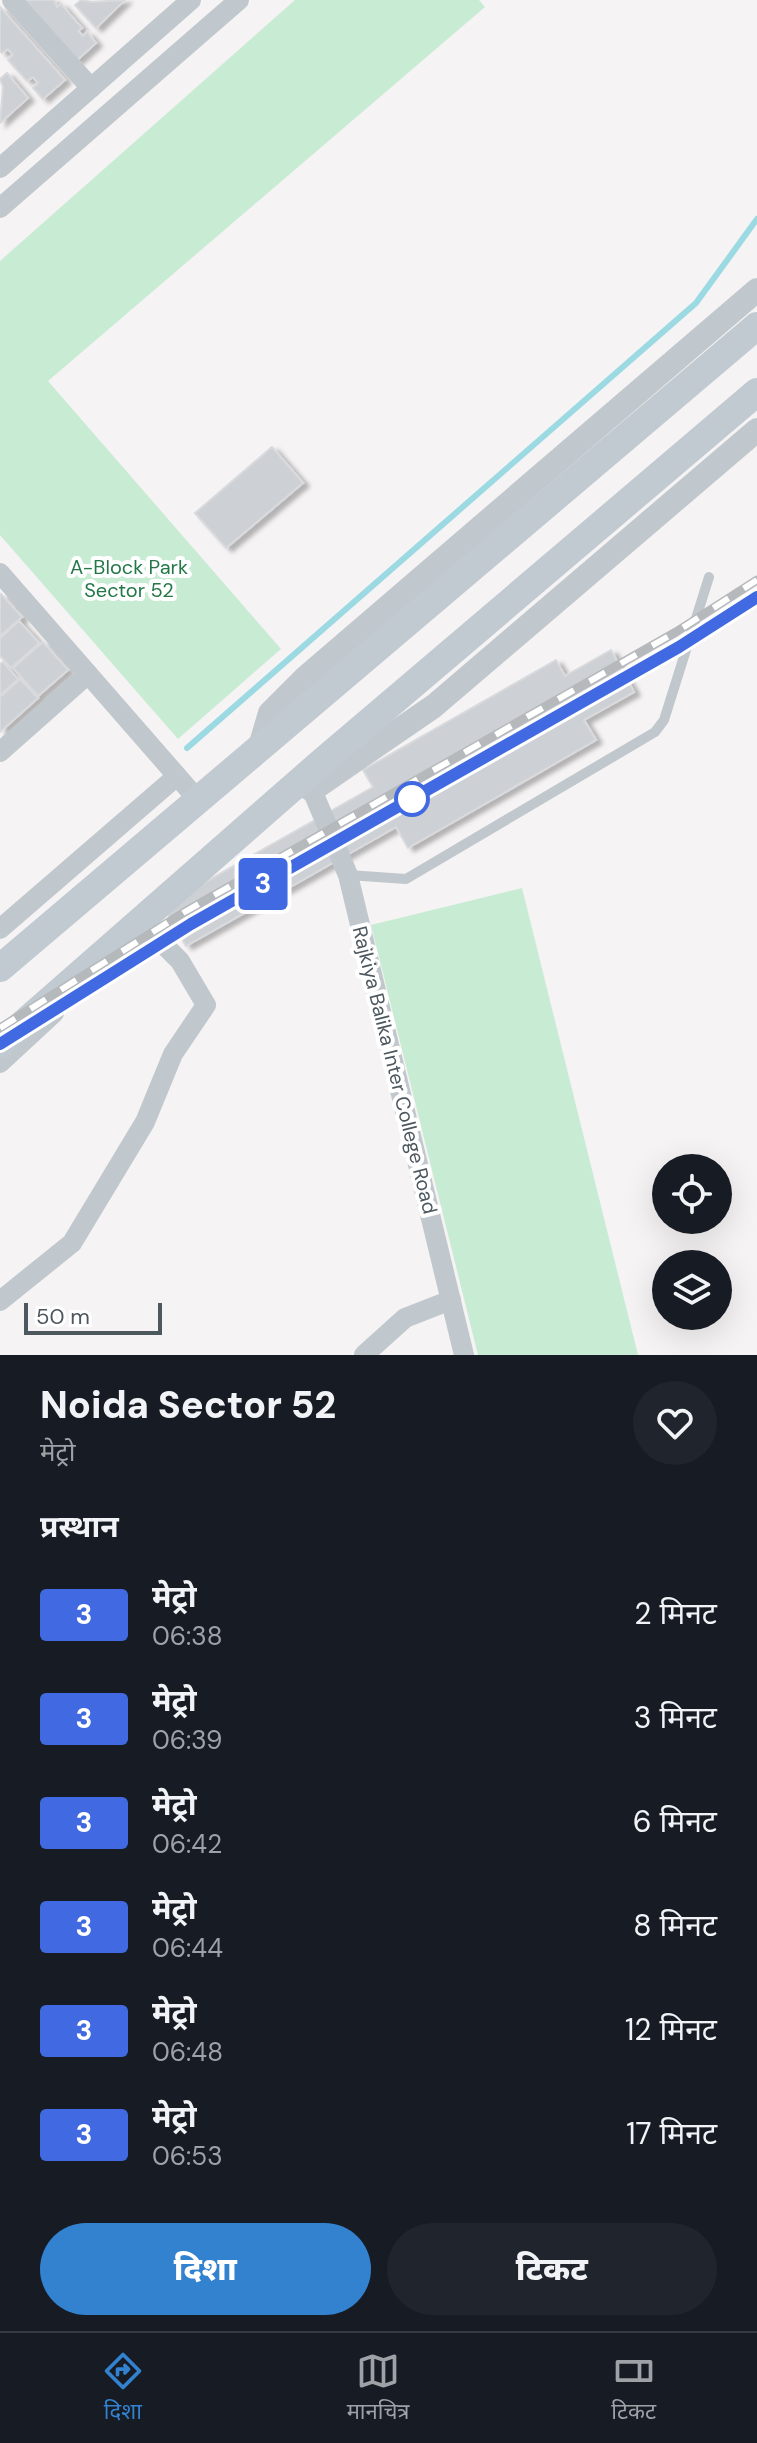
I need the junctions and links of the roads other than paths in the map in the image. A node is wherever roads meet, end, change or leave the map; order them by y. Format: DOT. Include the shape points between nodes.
graph roads {
  1 [pos="12,0"];
  2 [pos="191,0"];
  3 [pos="239,0"];
  4 [pos="91,88"];
  5 [pos="0,168"];
  6 [pos="0,208"];
  7 [pos="757,290"];
  8 [pos="757,326"];
  9 [pos="757,392"];
  10 [pos="757,430"];
  11 [pos="0,573"];
  12 [pos="709,577"];
  13 [pos="88,674"];
  14 [pos="260,747"];
  15 [pos="0,752"];
  16 [pos="177,776"];
  17 [pos="305,786"];
  18 [pos="198,800"];
  19 [pos="348,875"];
  20 [pos="142,928"];
  21 [pos="0,929"];
  22 [pos="0,968"];
  23 [pos="0,1044"];
  24 [pos="0,1063"];
  25 [pos="3,1292"];
  26 [pos="451,1300"];
  27 [pos="364,1355"];
  28 [pos="464,1355"];
  1 -- 4 [label="street"];
  2 -- 4 [label="street"];
  3 -- 6 [label="street"];
  4 -- 5 [label="street"];
  7 -- 14 [label="street" via="306,677 270,713"];
  8 -- 14 [label="main road"];
  9 -- 17 [label="main road"];
  10 -- 17 [label="street" via="434,706"];
  11 -- 13 [label="street"];
  12 -- 19 [label="lane" via="664,720 655,732 406,879"];
  13 -- 15 [label="street"];
  13 -- 16 [label="street"];
  14 -- 18 [label="main road"];
  16 -- 18 [label="street"];
  16 -- 21 [label="street"];
  17 -- 19 [label="street, Rajkiya Balika Inter College Road"];
  17 -- 20 [label="main road"];
  18 -- 22 [label="main road"];
  19 -- 26 [label="street, Rajkiya Balika Inter College Road"];
  20 -- 23 [label="main road"];
  20 -- 24 [label="street"];
  20 -- 25 [label="street" via="180,961 206,1005 173,1054 145,1122 72,1243"];
  26 -- 27 [label="street" via="405,1318"];
  26 -- 28 [label="street, Rajkiya Balika Inter College Road"];
}
